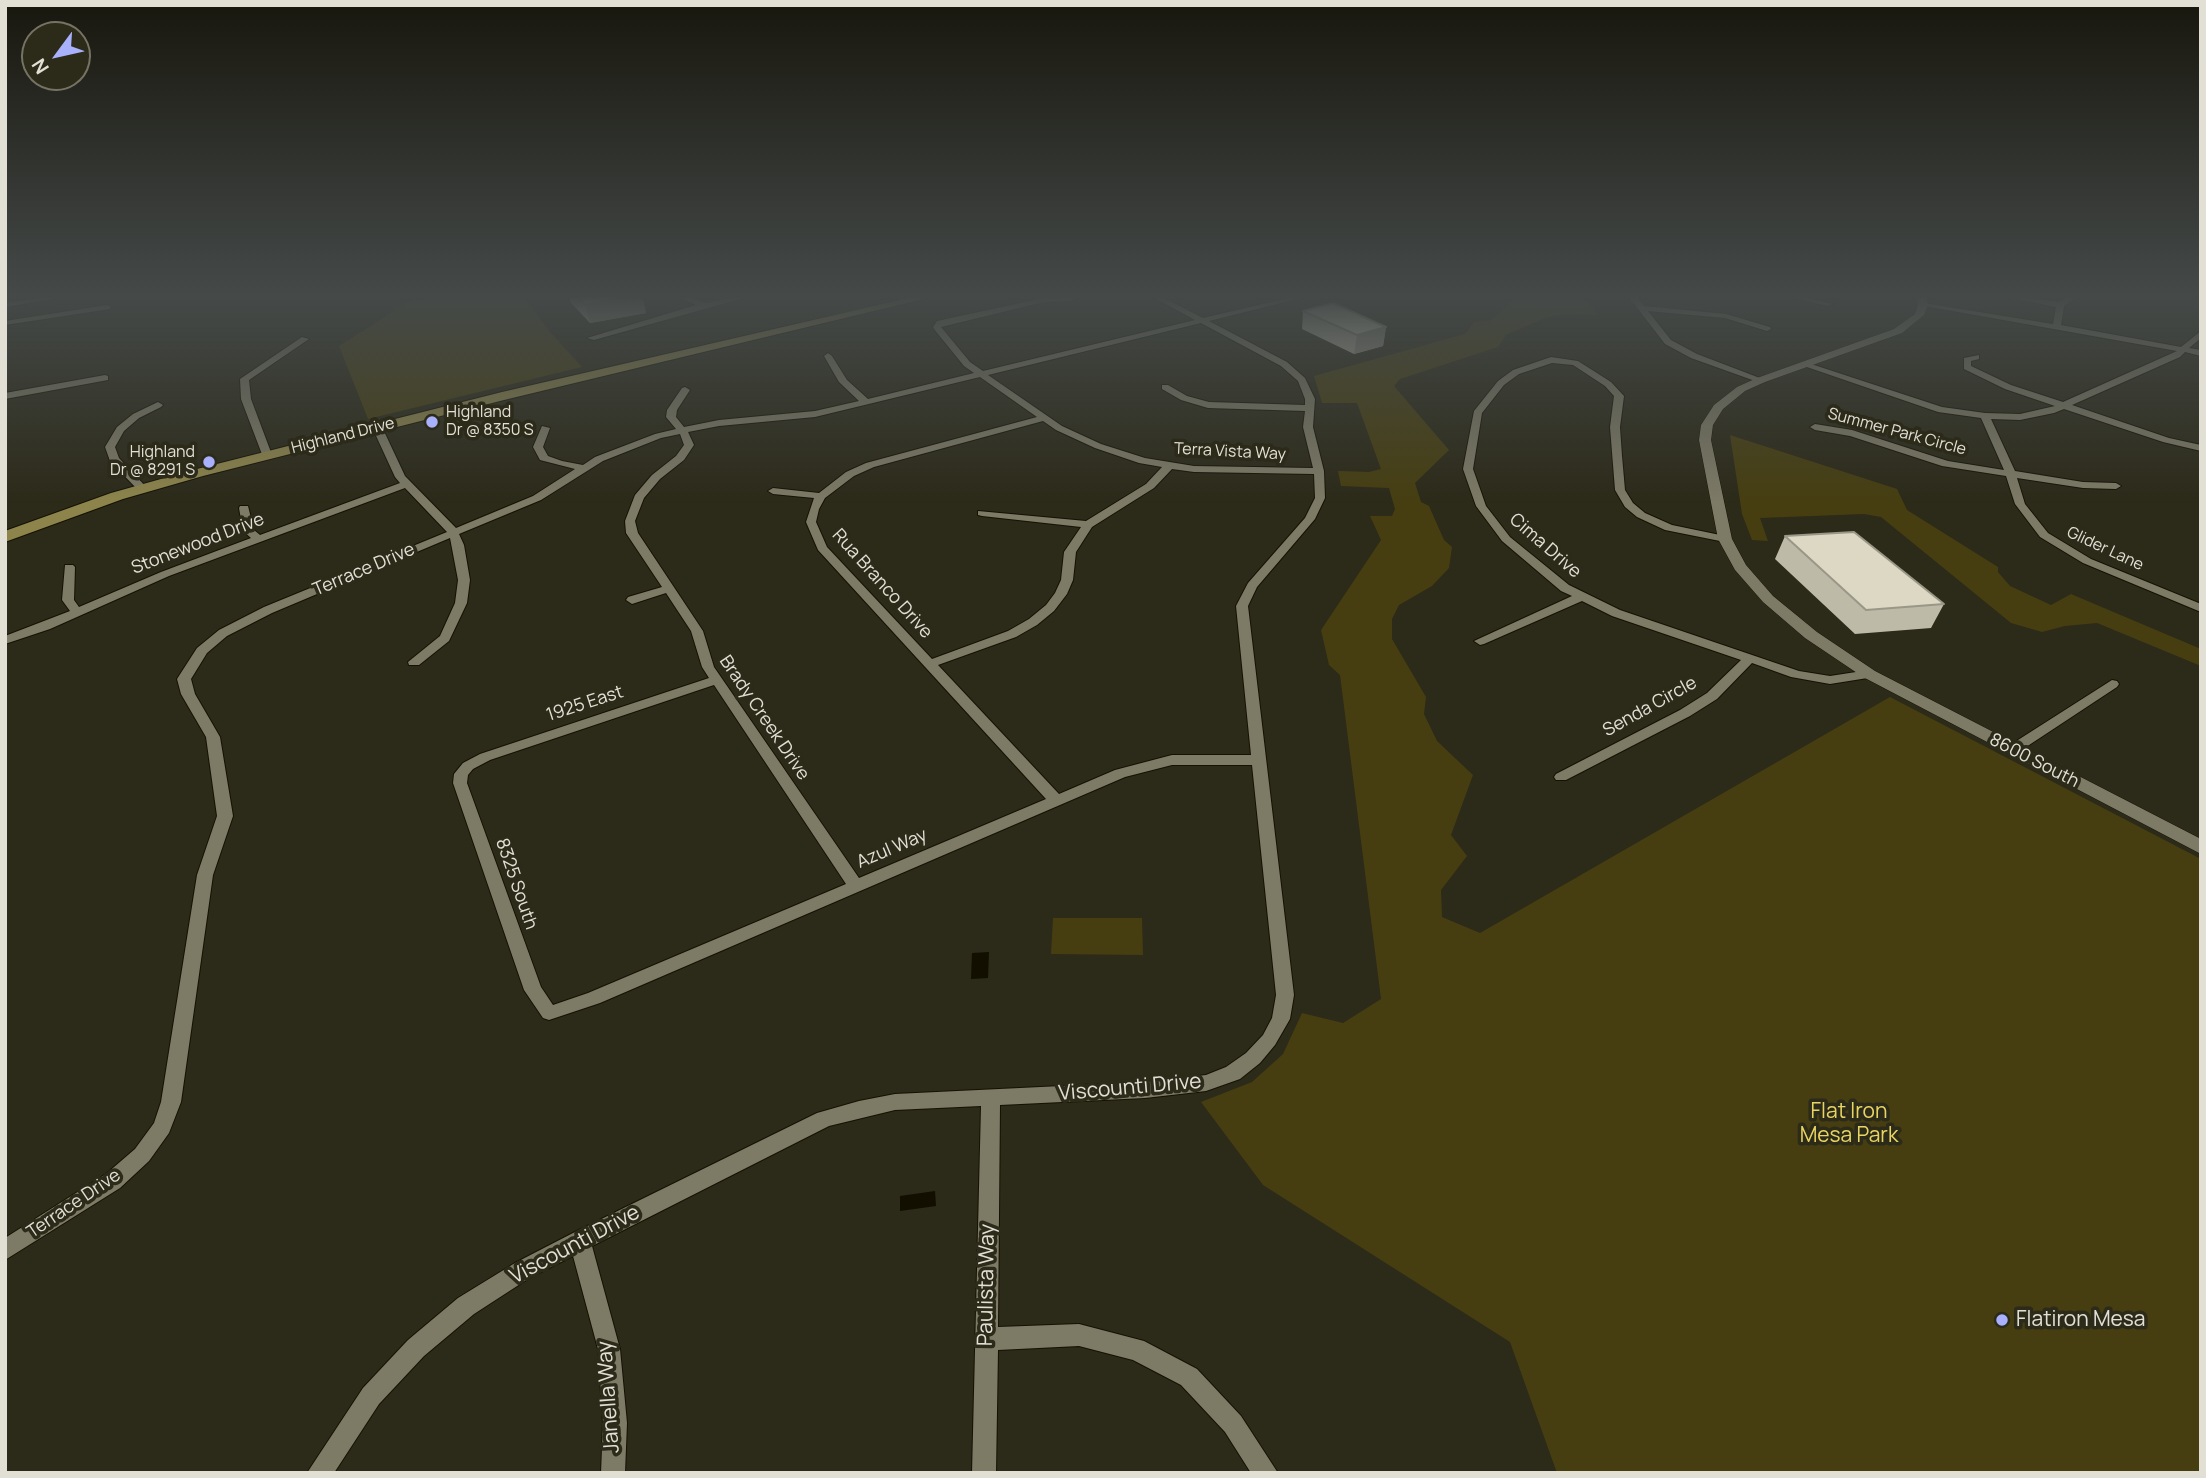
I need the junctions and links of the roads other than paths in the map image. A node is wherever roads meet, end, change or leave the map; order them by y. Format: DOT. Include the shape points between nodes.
graph roads {
  1 [pos="265,365"];
  2 [pos="639,365"];
  3 [pos="833,365"];
  4 [pos="970,365"];
  5 [pos="1018,365"];
  6 [pos="1285,365"];
  7 [pos="1535,365"];
  8 [pos="1577,365"];
  9 [pos="1724,365"];
  10 [pos="1805,365"];
  11 [pos="1967,365"];
  12 [pos="2155,365"];
  13 [pos="981,374"];
  14 [pos="105,378"];
  15 [pos="1761,380"];
  16 [pos="1165,387"];
  17 [pos="685,390"];
  18 [pos="5,396"];
  19 [pos="866,402"];
  20 [pos="158,405"];
  21 [pos="2063,407"];
  22 [pos="1311,408"];
  23 [pos="1985,416"];
  24 [pos="1043,418"];
  25 [pos="1815,426"];
  26 [pos="377,427"];
  27 [pos="545,428"];
  28 [pos="681,430"];
  29 [pos="2199,449"];
  30 [pos="267,455"];
  31 [pos="1169,466"];
  32 [pos="586,468"];
  33 [pos="1319,471"];
  34 [pos="2011,475"];
  35 [pos="406,484"];
  36 [pos="2116,486"];
  37 [pos="142,489"];
  38 [pos="773,491"];
  39 [pos="821,496"];
  40 [pos="244,508"];
  41 [pos="982,513"];
  42 [pos="1088,525"];
  43 [pos="453,533"];
  44 [pos="5,537"];
  45 [pos="259,539"];
  46 [pos="1726,539"];
  47 [pos="69,567"];
  48 [pos="668,589"];
  49 [pos="1580,597"];
  50 [pos="632,600"];
  51 [pos="2201,608"];
  52 [pos="76,613"];
  53 [pos="5,640"];
  54 [pos="1480,641"];
  55 [pos="1749,659"];
  56 [pos="414,662"];
  57 [pos="930,664"];
  58 [pos="1869,674"];
  59 [pos="716,680"];
  60 [pos="2112,684"];
  61 [pos="2012,750"];
  62 [pos="1259,760"];
  63 [pos="468,766"];
  64 [pos="1561,777"];
  65 [pos="1057,801"];
  66 [pos="2201,847"];
  67 [pos="856,886"];
  68 [pos="549,1013"];
  69 [pos="991,1097"];
  70 [pos="580,1240"];
  71 [pos="5,1250"];
  72 [pos="987,1339"];
  73 [pos="319,1473"];
  74 [pos="613,1473"];
  75 [pos="984,1473"];
  76 [pos="1266,1473"];
  1 -- 30 [label="street" via="244,379 246,399"];
  2 -- 26 [label="main road, Highland Drive"];
  3 -- 19 [label="street" via="843,382"];
  4 -- 13 [label="street, Terra Vista Way"];
  5 -- 13 [label="street, Terrace Drive"];
  6 -- 22 [label="street, Viscounti Drive" via="1307,390"];
  7 -- 49 [label="street, Cima Drive" via="1501,383 1477,414 1468,469 1490,522"];
  8 -- 46 [label="street, Cima Drive" via="1619,396 1615,427 1620,490 1629,505 1669,528"];
  9 -- 15 [label="street"];
  10 -- 15 [label="street, 8600 South"];
  10 -- 23 [label="street" via="1918,404"];
  11 -- 21 [label="street" via="1973,372"];
  12 -- 21 [label="street"];
  13 -- 19 [label="street, Terrace Drive"];
  13 -- 24 [label="street, Terra Vista Way"];
  14 -- 18 [label="street"];
  15 -- 46 [label="street, 8600 South" via="1728,397 1707,425 1705,440"];
  16 -- 22 [label="street" via="1208,405"];
  17 -- 28 [label="street" via="671,417"];
  19 -- 28 [label="street, Terrace Drive" via="799,417"];
  20 -- 37 [label="street" via="120,429 110,447 114,459"];
  21 -- 23 [label="street" via="2037,415"];
  21 -- 29 [label="street"];
  22 -- 33 [label="street, Viscounti Drive" via="1308,427"];
  23 -- 34 [label="street, Glider Lane"];
  24 -- 31 [label="street, Terra Vista Way" via="1098,446"];
  24 -- 39 [label="street" via="870,465"];
  25 -- 34 [label="street, Summer Park Circle" via="1852,433 1936,461"];
  26 -- 30 [label="main road, Highland Drive"];
  26 -- 35 [label="street" via="395,471"];
  27 -- 32 [label="street" via="538,447 544,458"];
  28 -- 32 [label="street, Terrace Drive" via="634,444"];
  28 -- 48 [label="street, Brady Creek Drive" via="689,445 686,452 645,488 631,521 637,544"];
  30 -- 37 [label="main road, Highland Drive"];
  31 -- 33 [label="street, Terra Vista Way"];
  31 -- 42 [label="street" via="1150,486"];
  32 -- 43 [label="street, Terrace Drive" via="537,498"];
  33 -- 62 [label="street, Viscounti Drive" via="1316,509 1252,586 1242,606"];
  34 -- 36 [label="street, Summer Park Circle"];
  34 -- 51 [label="street, Glider Lane" via="2020,504 2043,536 2087,561"];
  35 -- 43 [label="street"];
  35 -- 45 [label="street, Stonewood Drive"];
  37 -- 44 [label="main road, Highland Drive"];
  38 -- 39 [label="street"];
  39 -- 57 [label="street, Rua Branco Drive" via="811,522 822,548"];
  40 -- 45 [label="street" via="249,531"];
  41 -- 42 [label="street"];
  42 -- 57 [label="street" via="1070,552 1067,580 1050,608 1012,634"];
  43 -- 56 [label="street" via="464,580 461,603 445,638"];
  43 -- 71 [label="street, Terrace Drive" via="252,617 223,633 194,660 185,687 213,737 225,816 205,875 171,1102 149,1146 113,1181"];
  45 -- 52 [label="street, Stonewood Drive"];
  46 -- 58 [label="street, 8600 South" via="1740,567 1768,598 1811,635"];
  47 -- 52 [label="street" via="68,600"];
  48 -- 50 [label="street"];
  48 -- 59 [label="street, Brady Creek Drive" via="697,631 704,659"];
  49 -- 54 [label="street"];
  49 -- 55 [label="street, Cima Drive"];
  52 -- 53 [label="street, Stonewood Drive"];
  55 -- 58 [label="street, Cima Drive" via="1830,680"];
  55 -- 64 [label="street, Senda Circle" via="1712,696 1685,713"];
  57 -- 65 [label="street, Rua Branco Drive"];
  58 -- 61 [label="street, 8600 South"];
  59 -- 63 [label="street, 1925 East"];
  59 -- 67 [label="street, Brady Creek Drive"];
  60 -- 61 [label="street"];
  61 -- 66 [label="street, 8600 South"];
  62 -- 65 [label="street, Azul Way" via="1154,763"];
  62 -- 69 [label="street, Viscounti Drive" via="1285,995 1281,1019 1269,1040 1233,1073 1206,1083"];
  63 -- 68 [label="street, 8325 South" via="460,783 533,989"];
  65 -- 67 [label="street, Azul Way"];
  67 -- 68 [label="street, Azul Way"];
  69 -- 70 [label="street, Viscounti Drive" via="895,1102 824,1119"];
  69 -- 72 [label="street, Paulista Way"];
  70 -- 73 [label="street, Viscounti Drive" via="466,1306 416,1348 372,1396"];
  70 -- 74 [label="street, Janella Way" via="609,1349 615,1423"];
  72 -- 75 [label="street, Paulista Way"];
  72 -- 76 [label="street" via="1080,1335 1136,1349 1189,1377 1233,1423"];
}
